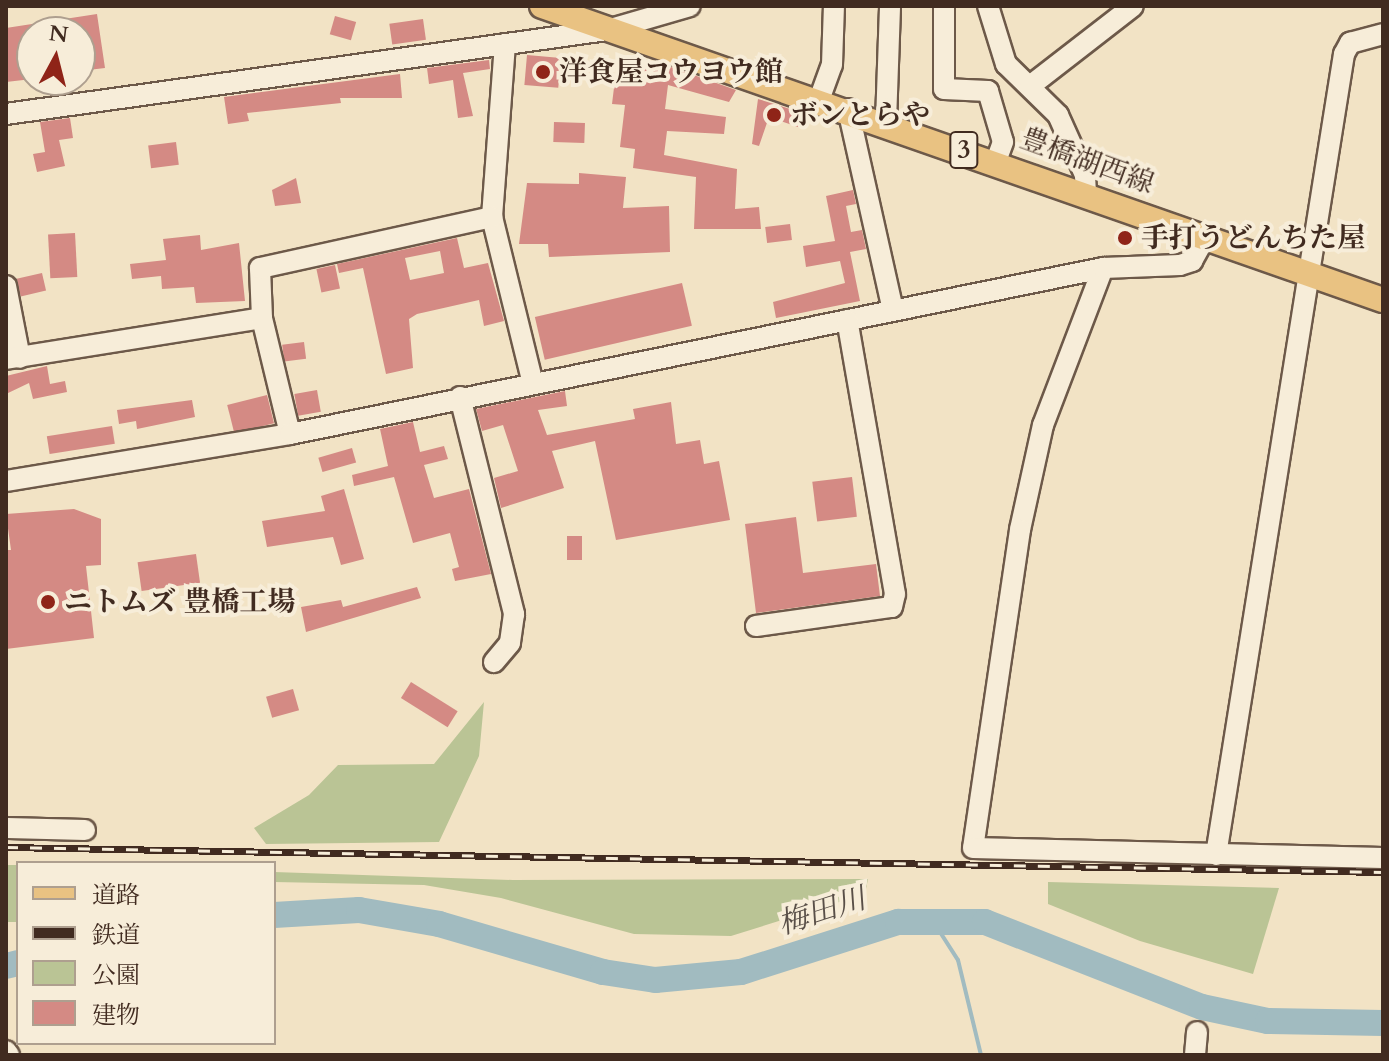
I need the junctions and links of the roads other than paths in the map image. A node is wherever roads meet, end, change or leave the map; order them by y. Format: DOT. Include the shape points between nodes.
graph roads {
  1 [pos="542,6"];
  2 [pos="690,6"];
  3 [pos="834,6"];
  4 [pos="890,6"];
  5 [pos="944,6"];
  6 [pos="988,6"];
  7 [pos="1133,6"];
  8 [pos="607,30"];
  9 [pos="1383,34"];
  10 [pos="505,44"];
  11 [pos="1030,86"];
  12 [pos="819,100"];
  13 [pos="848,109"];
  14 [pos="6,114"];
  15 [pos="886,122"];
  16 [pos="996,161"];
  17 [pos="1086,193"];
  18 [pos="492,217"];
  19 [pos="1206,236"];
  20 [pos="1103,268"];
  21 [pos="1308,273"];
  22 [pos="6,286"];
  23 [pos="1383,300"];
  24 [pos="893,310"];
  25 [pos="262,318"];
  26 [pos="847,320"];
  27 [pos="13,359"];
  28 [pos="532,380"];
  29 [pos="460,397"];
  30 [pos="290,434"];
  31 [pos="6,481"];
  32 [pos="756,626"];
  33 [pos="494,662"];
  34 [pos="6,828"];
  35 [pos="85,830"];
  36 [pos="1216,855"];
  37 [pos="1383,858"];
  38 [pos="1197,1032"];
  39 [pos="1195,1055"];
  1 -- 8 [label="main road, 豊橋湖西線 / 3"];
  2 -- 8 [label="street"];
  3 -- 12 [label="street" via="832,65"];
  4 -- 15 [label="street"];
  5 -- 16 [label="street" via="944,89 988,91 1003,142"];
  6 -- 11 [label="street" via="1006,64"];
  7 -- 11 [label="street"];
  8 -- 10 [label="street"];
  8 -- 12 [label="main road, 豊橋湖西線 / 3"];
  9 -- 21 [label="street" via="1350,43 1344,54"];
  10 -- 14 [label="street"];
  10 -- 18 [label="street"];
  11 -- 17 [label="street" via="1074,144"];
  12 -- 13 [label="main road, 豊橋湖西線 / 3"];
  13 -- 15 [label="main road, 豊橋湖西線 / 3"];
  13 -- 24 [label="street"];
  15 -- 16 [label="main road, 豊橋湖西線 / 3"];
  16 -- 17 [label="main road, 豊橋湖西線 / 3"];
  17 -- 19 [label="main road, 豊橋湖西線 / 3"];
  18 -- 25 [label="street" via="260,268"];
  18 -- 28 [label="street"];
  19 -- 20 [label="street" via="1192,261 1180,265"];
  19 -- 21 [label="main road, 豊橋湖西線 / 3"];
  20 -- 24 [label="street"];
  20 -- 36 [label="street" via="1043,425 1023,515 973,848"];
  21 -- 23 [label="main road, 豊橋湖西線 / 3"];
  21 -- 36 [label="street"];
  22 -- 27 [label="street"];
  24 -- 26 [label="street"];
  25 -- 27 [label="street"];
  25 -- 30 [label="street"];
  26 -- 28 [label="street"];
  26 -- 32 [label="street" via="895,594 892,607"];
  28 -- 29 [label="street"];
  29 -- 30 [label="street"];
  29 -- 33 [label="street" via="514,614 510,643"];
  30 -- 31 [label="street"];
  34 -- 35 [label="street"];
  36 -- 37 [label="street"];
  38 -- 39 [label="street"];
}
